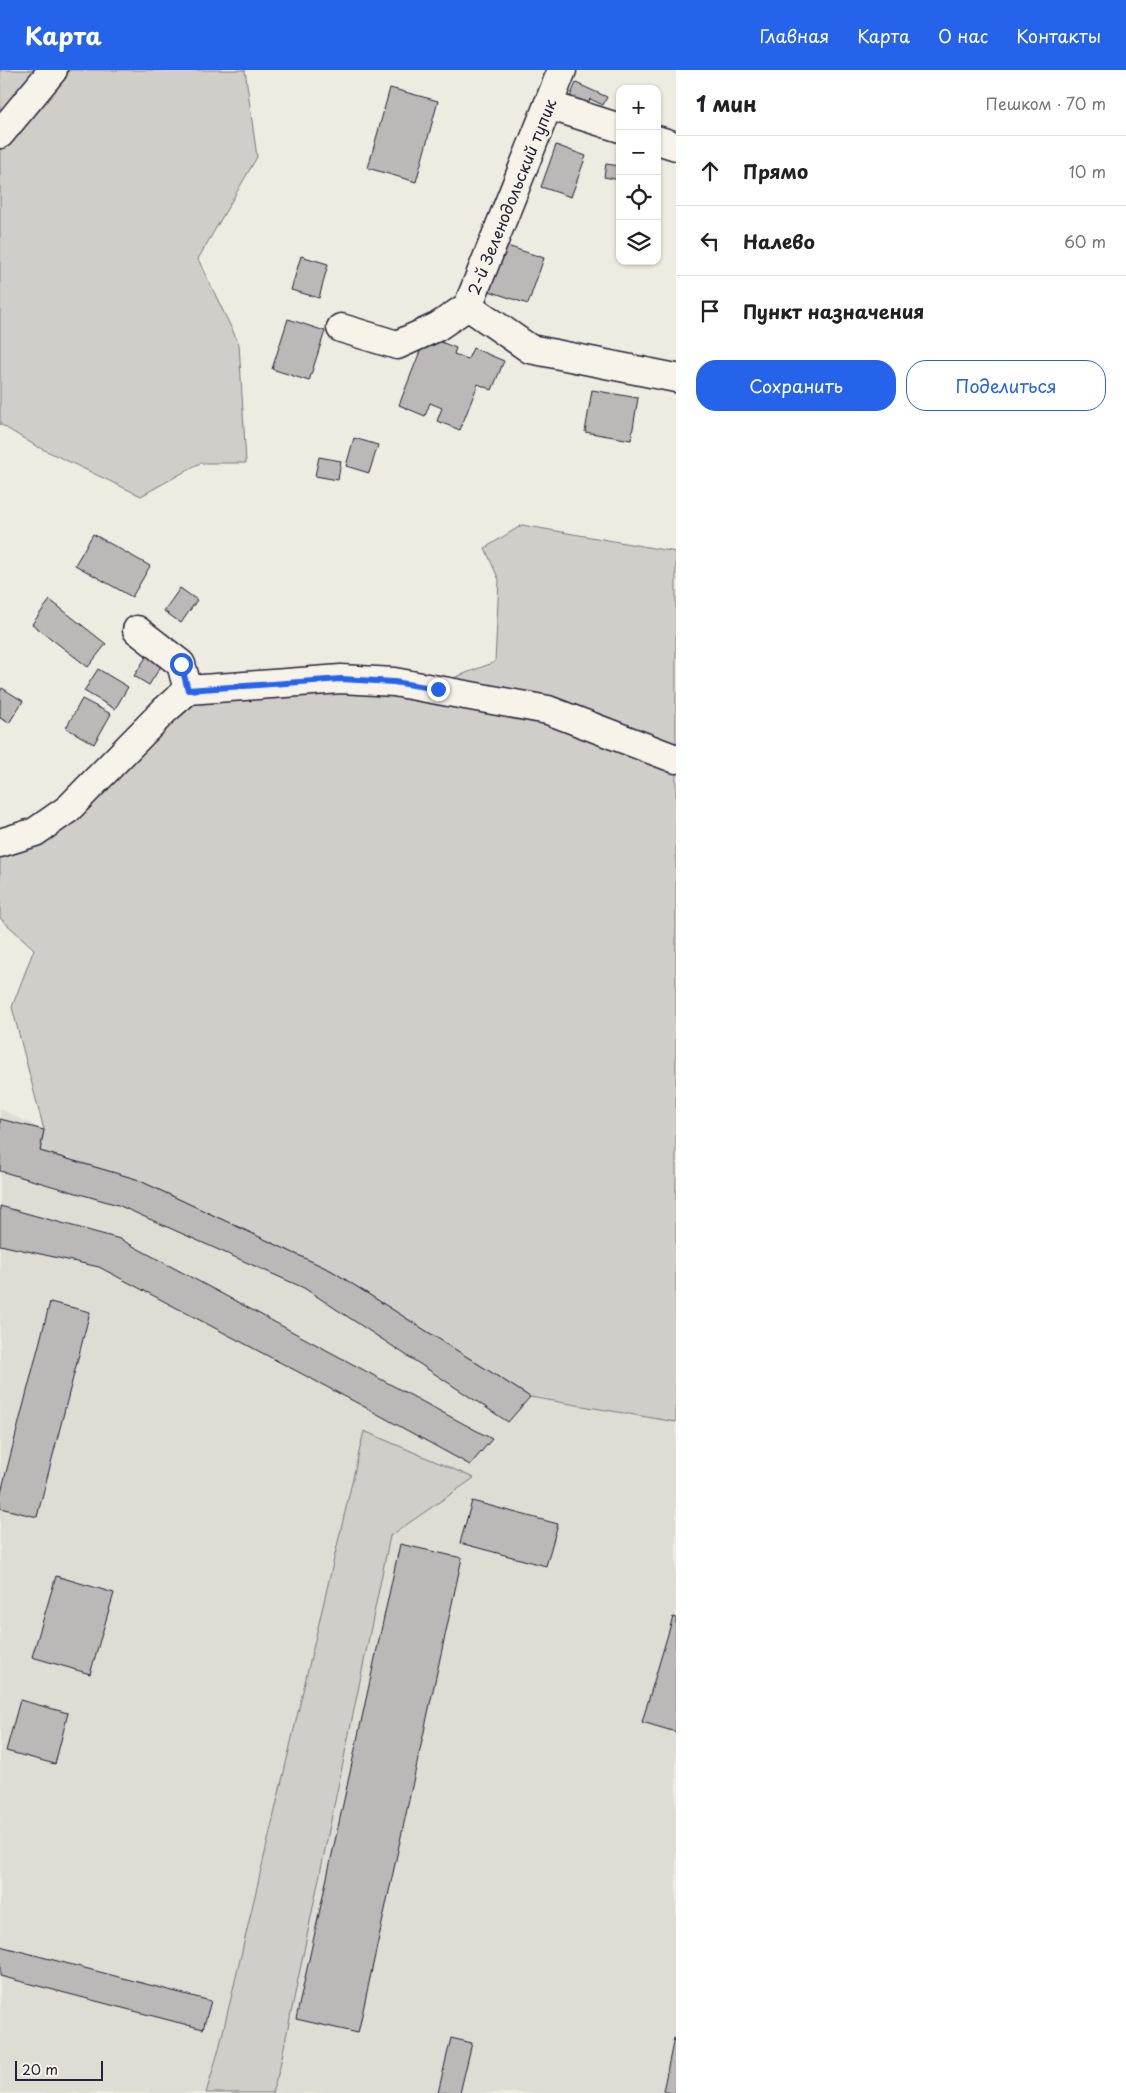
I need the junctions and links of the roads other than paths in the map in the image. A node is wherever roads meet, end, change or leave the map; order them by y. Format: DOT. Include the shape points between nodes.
graph roads {
  1 [pos="53,70"];
  2 [pos="562,70"];
  3 [pos="548,105"];
  4 [pos="616,127"];
  5 [pos="0,134"];
  6 [pos="661,141"];
  7 [pos="676,146"];
  8 [pos="468,306"];
  9 [pos="341,328"];
  10 [pos="676,378"];
  11 [pos="137,630"];
  12 [pos="188,690"];
  13 [pos="676,759"];
  14 [pos="0,843"];
  1 -- 5 [label="street"];
  2 -- 3 [label="street, 2-й Зеленодольский тупик"];
  3 -- 4 [label="street"];
  3 -- 8 [label="street, 2-й Зеленодольский тупик"];
  6 -- 7 [label="street"];
  8 -- 9 [label="street, 2-й Зеленодольский тупик" via="437,327 397,345"];
  8 -- 10 [label="street" via="530,349"];
  11 -- 12 [label="street" via="181,664"];
  12 -- 13 [label="street" via="341,679 394,682 548,710"];
  12 -- 14 [label="street" via="68,809 35,832"];
}
